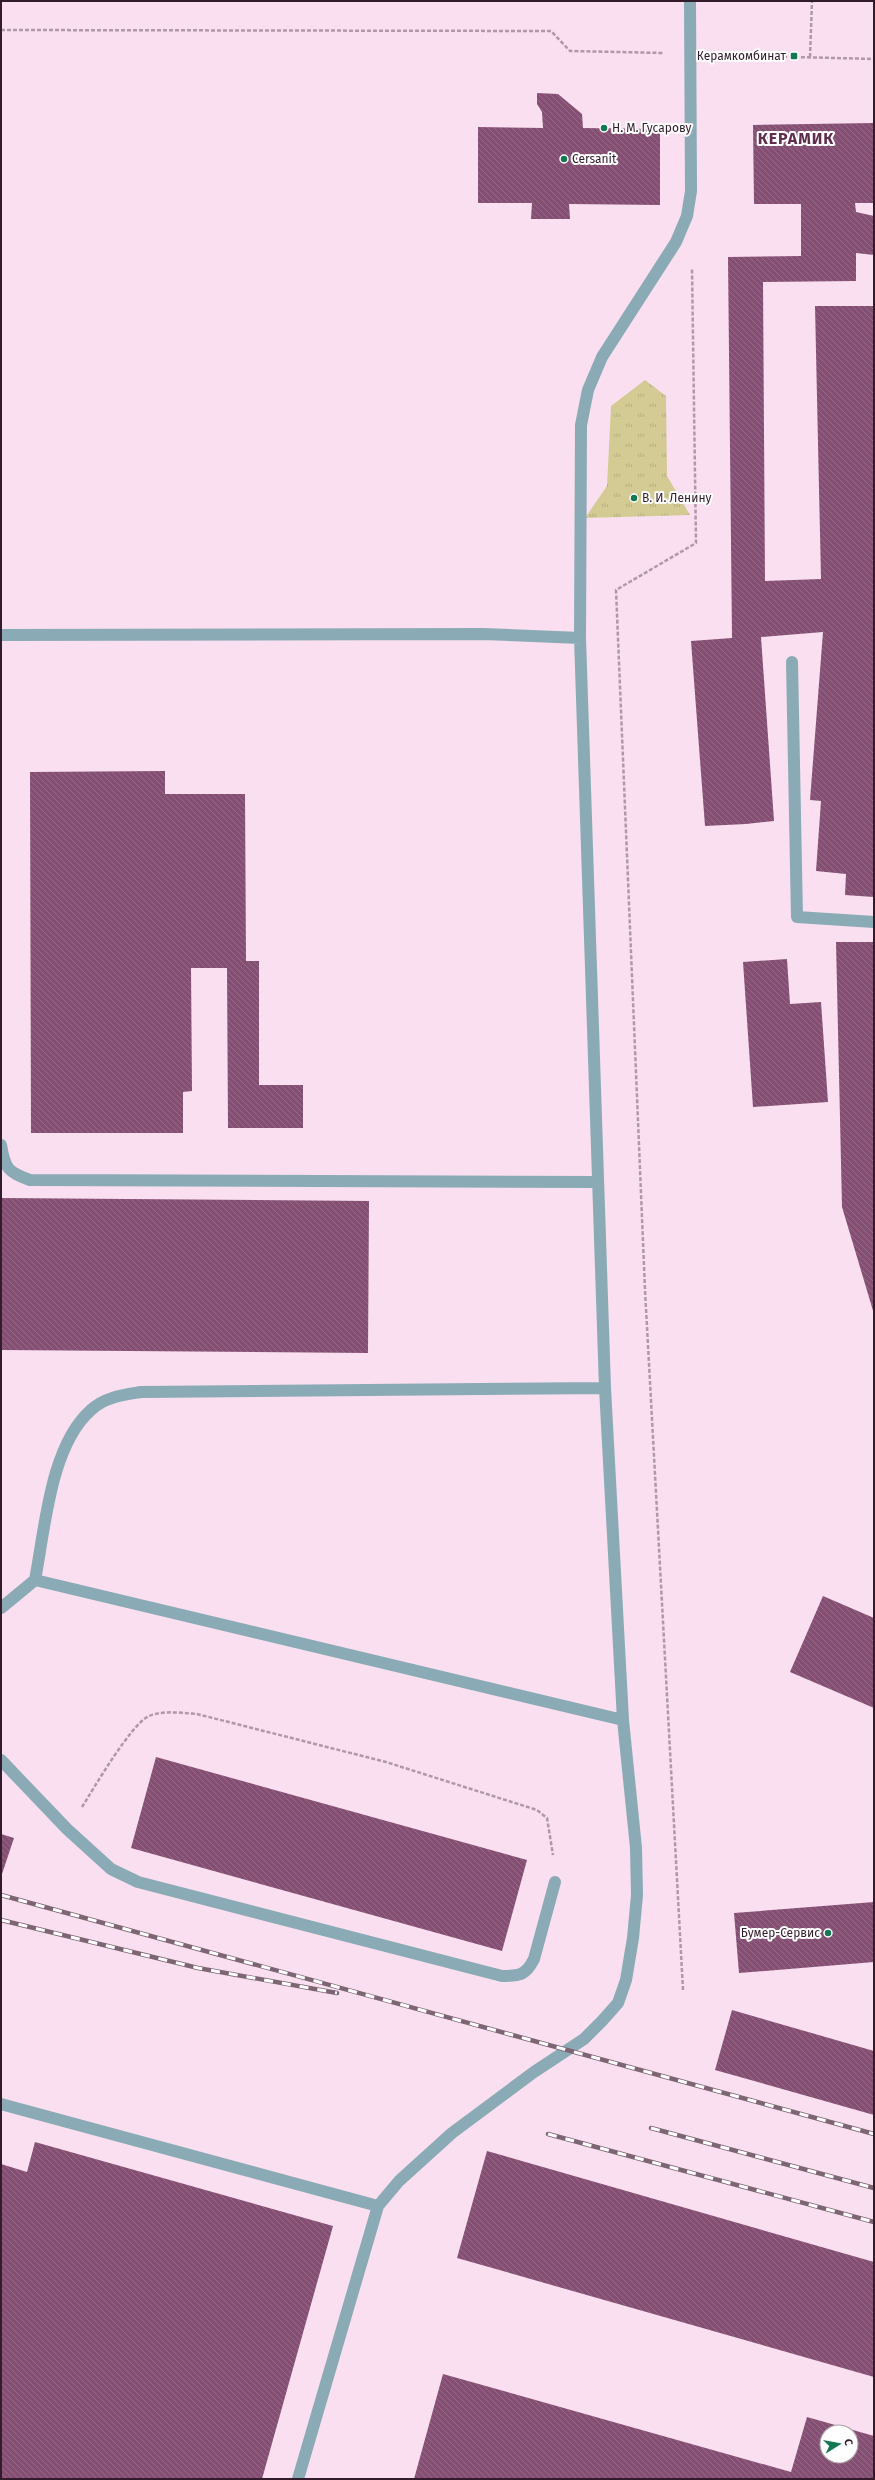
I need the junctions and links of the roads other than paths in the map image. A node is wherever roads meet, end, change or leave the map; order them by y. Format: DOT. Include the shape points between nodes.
graph roads {
  1 [pos="690,1"];
  2 [pos="1,635"];
  3 [pos="580,638"];
  4 [pos="792,662"];
  5 [pos="874,922"];
  6 [pos="1,1145"];
  7 [pos="598,1182"];
  8 [pos="605,1388"];
  9 [pos="35,1580"];
  10 [pos="1,1608"];
  11 [pos="623,1720"];
  12 [pos="1,1760"];
  13 [pos="555,1882"];
  14 [pos="1,2104"];
  15 [pos="378,2206"];
  16 [pos="298,2479"];
  1 -- 3 [label="lane" via="691,191 687,216 676,242 602,357 588,390 581,425"];
  2 -- 3 [label="lane" via="483,634"];
  3 -- 7 [label="lane"];
  4 -- 5 [label="lane" via="797,917"];
  6 -- 7 [label="lane" via="4,1162 12,1174 30,1180"];
  7 -- 8 [label="lane"];
  8 -- 9 [label="lane" via="141,1392 113,1396 91,1409 71,1434 55,1475"];
  8 -- 11 [label="lane"];
  9 -- 10 [label="lane"];
  9 -- 11 [label="lane"];
  11 -- 15 [label="lane" via="636,1848 637,1895 626,1980 618,2003 584,2039 534,2072 452,2133 399,2181"];
  12 -- 13 [label="lane" via="67,1829 111,1869 138,1882 502,1976 516,1976 528,1971 534,1959"];
  14 -- 15 [label="lane"];
  15 -- 16 [label="lane"];
}
